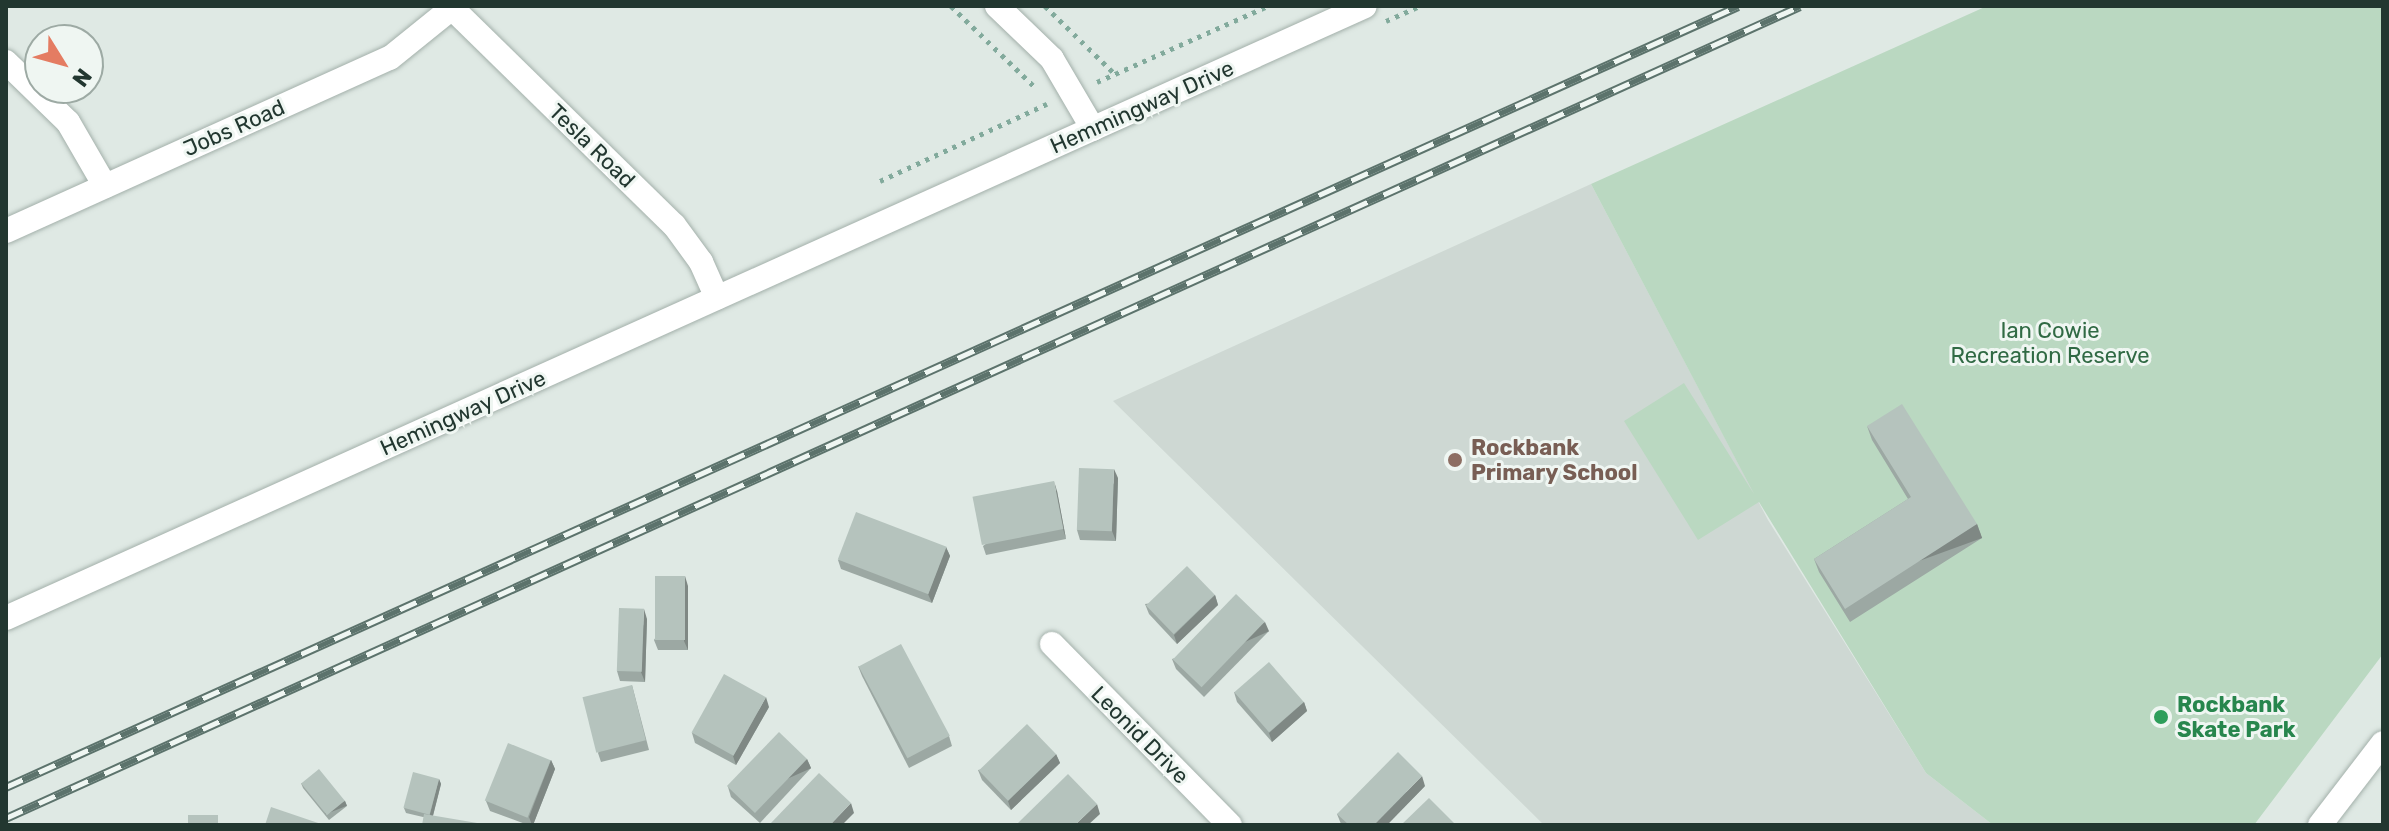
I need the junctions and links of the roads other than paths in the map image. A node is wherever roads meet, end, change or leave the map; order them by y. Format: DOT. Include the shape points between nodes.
graph roads {
  1 [pos="997,6"];
  2 [pos="1365,6"];
  3 [pos="451,7"];
  4 [pos="6,62"];
  5 [pos="1093,129"];
  6 [pos="105,186"];
  7 [pos="919,207"];
  8 [pos="6,231"];
  9 [pos="717,298"];
  10 [pos="6,618"];
  11 [pos="1052,644"];
  12 [pos="2383,743"];
  13 [pos="1230,825"];
  14 [pos="2320,825"];
  1 -- 5 [label="street" via="1052,59"];
  2 -- 5 [label="street, Hemmingway Drive"];
  3 -- 6 [label="street, Jobs Road" via="390,58"];
  3 -- 9 [label="street, Tesla Road" via="674,225 701,262"];
  4 -- 6 [label="street" via="68,122"];
  5 -- 7 [label="street, Hemmingway Drive"];
  6 -- 8 [label="street, Jobs Road"];
  7 -- 9 [label="street, Hemingway Drive"];
  9 -- 10 [label="street, Hemingway Drive"];
  11 -- 13 [label="street, Leonid Drive"];
  12 -- 14 [label="street"];
}
